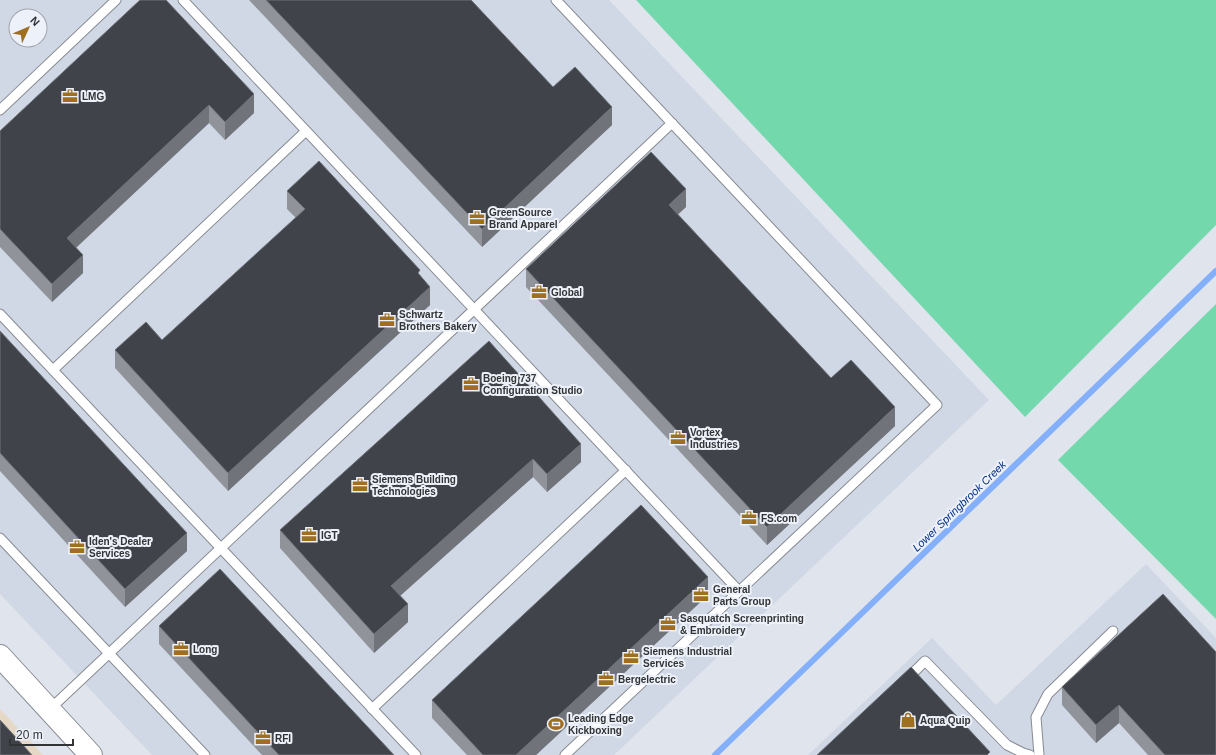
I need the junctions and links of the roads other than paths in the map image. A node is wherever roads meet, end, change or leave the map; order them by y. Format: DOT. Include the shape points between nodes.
graph roads {
  1 [pos="116,0"];
  2 [pos="183,0"];
  3 [pos="556,0"];
  4 [pos="0,110"];
  5 [pos="672,123"];
  6 [pos="306,131"];
  7 [pos="474,309"];
  8 [pos="0,314"];
  9 [pos="53,370"];
  10 [pos="626,470"];
  11 [pos="0,538"];
  12 [pos="221,548"];
  13 [pos="739,591"];
  14 [pos="1113,631"];
  15 [pos="109,653"];
  16 [pos="0,656"];
  17 [pos="898,688"];
  18 [pos="372,709"];
  19 [pos="49,710"];
  20 [pos="91,755"];
  21 [pos="205,755"];
  22 [pos="416,755"];
  23 [pos="565,755"];
  24 [pos="1030,755"];
  25 [pos="1040,755"];
  1 -- 4 [label="lane"];
  2 -- 6 [label="lane"];
  3 -- 5 [label="lane"];
  5 -- 7 [label="lane"];
  5 -- 13 [label="lane" via="937,404"];
  6 -- 7 [label="lane"];
  6 -- 9 [label="lane"];
  7 -- 10 [label="lane"];
  7 -- 12 [label="lane"];
  8 -- 9 [label="lane"];
  9 -- 12 [label="lane"];
  10 -- 13 [label="lane"];
  10 -- 18 [label="lane"];
  11 -- 15 [label="lane"];
  12 -- 15 [label="lane"];
  12 -- 18 [label="lane"];
  13 -- 23 [label="lane"];
  14 -- 25 [label="lane" via="1048,694 1036,717"];
  15 -- 19 [label="lane"];
  15 -- 21 [label="lane"];
  16 -- 19 [label="street"];
  17 -- 24 [label="lane" via="926,662 1007,745"];
  18 -- 22 [label="lane"];
  19 -- 20 [label="street"];
}
